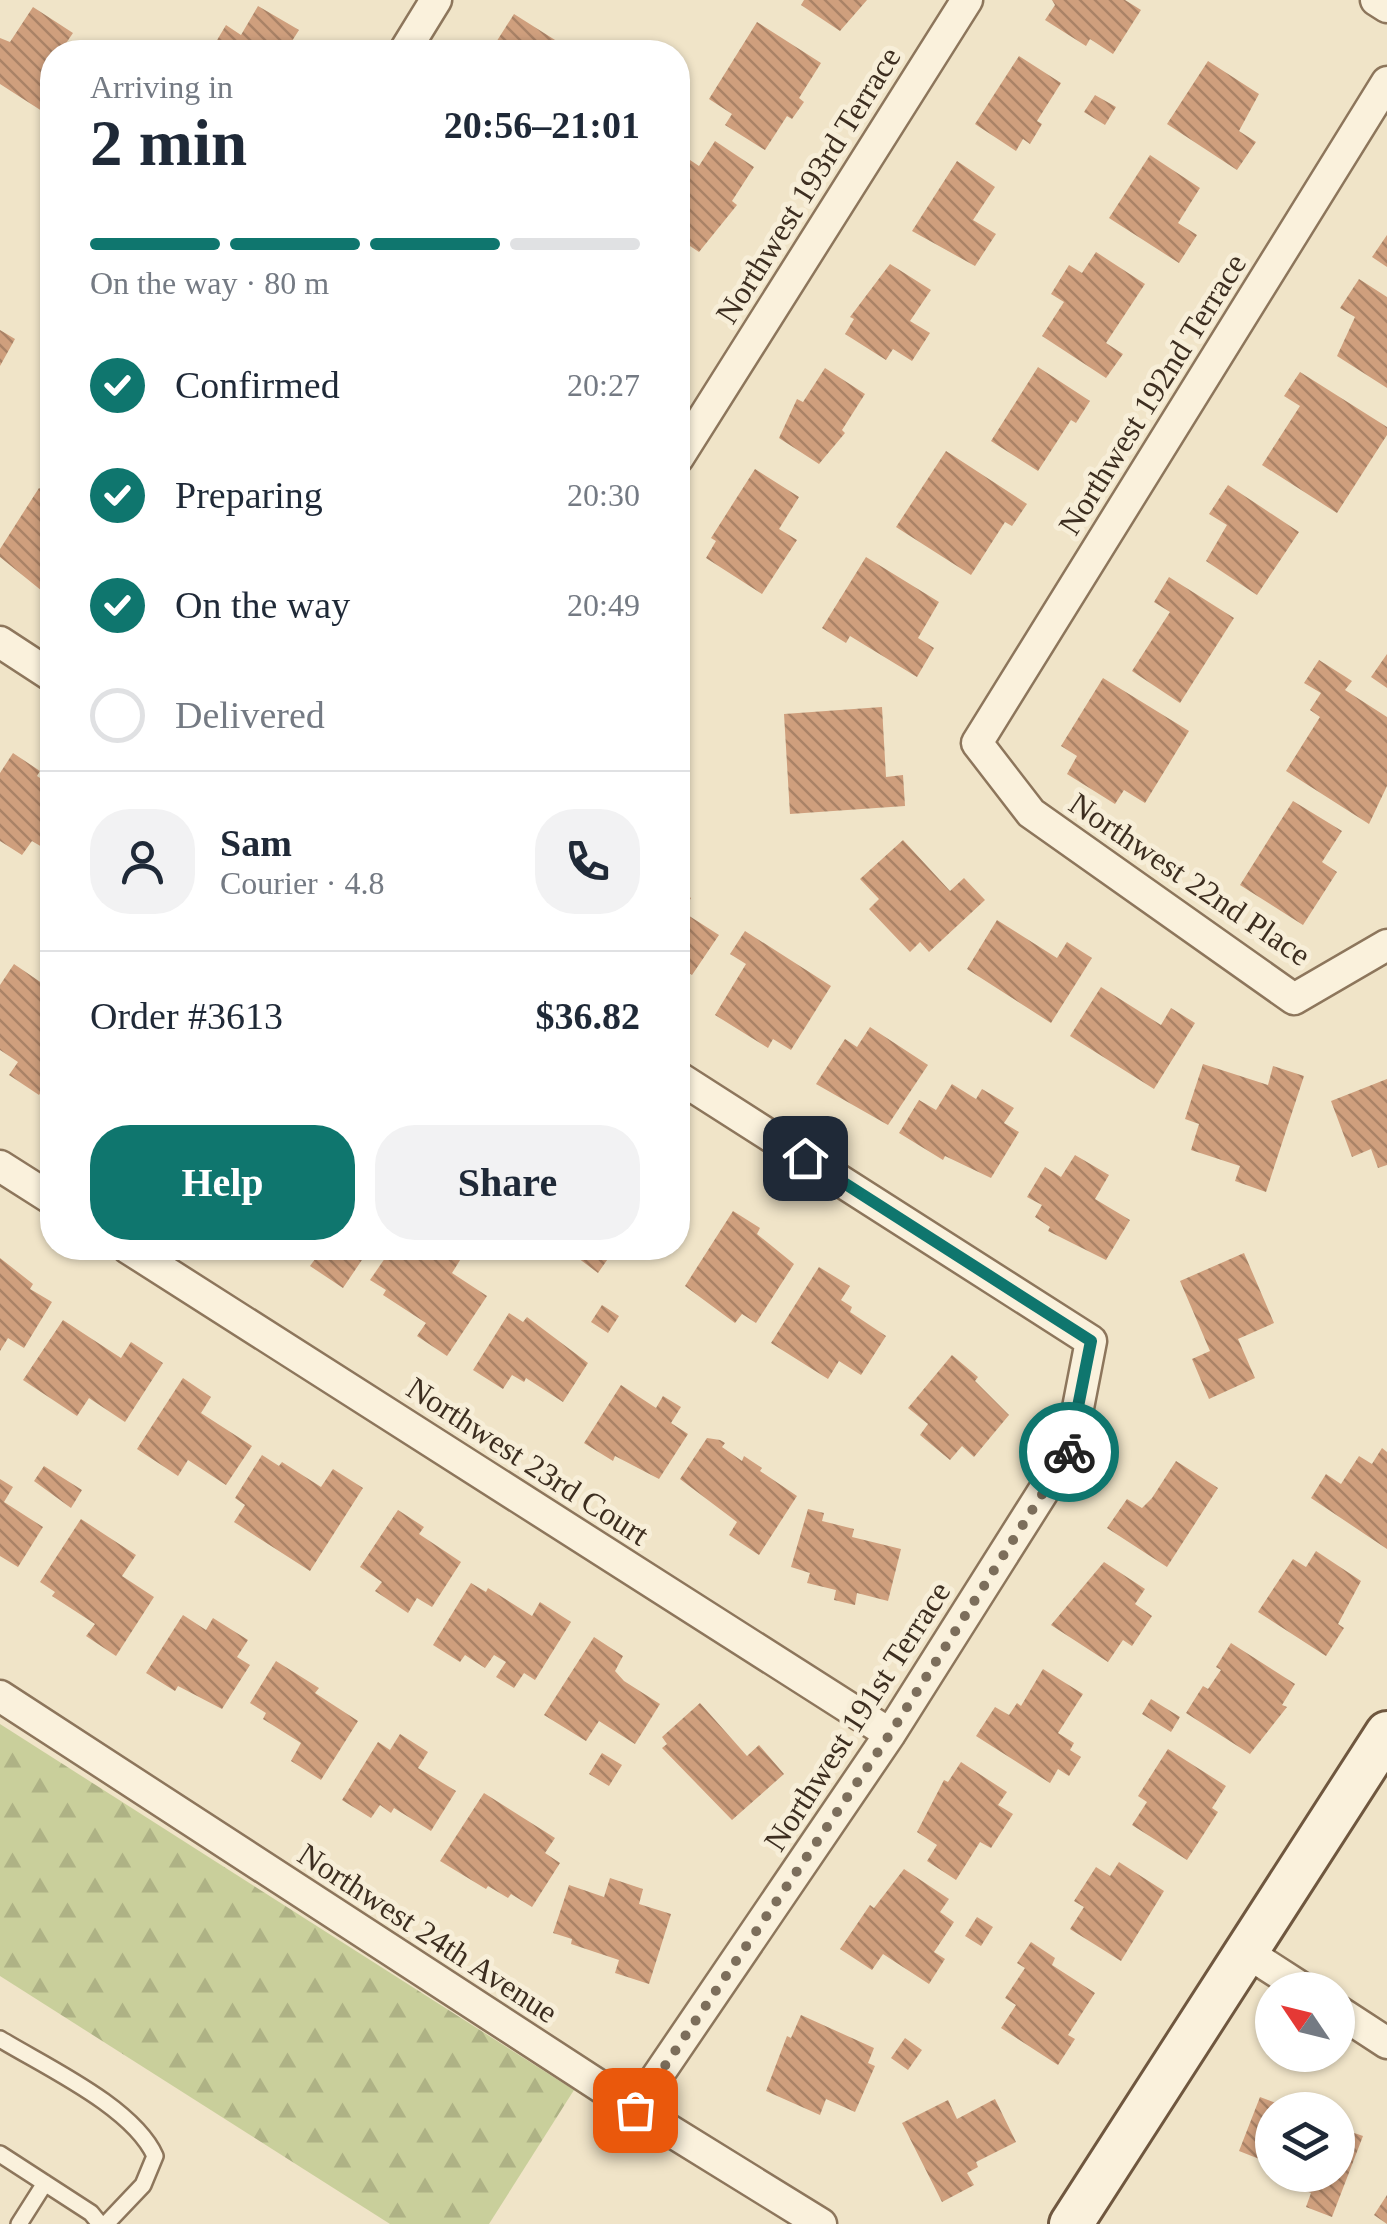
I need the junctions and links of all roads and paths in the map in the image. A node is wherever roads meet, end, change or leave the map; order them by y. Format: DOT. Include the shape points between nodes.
graph roads {
  1 [pos="436,0"];
  2 [pos="966,0"];
  3 [pos="1376,0"];
  4 [pos="1387,7"];
  5 [pos="411,40"];
  6 [pos="1387,82"];
  7 [pos="690,439"];
  8 [pos="0,642"];
  9 [pos="40,668"];
  10 [pos="977,743"];
  11 [pos="1387,945"];
  12 [pos="690,1084"];
  13 [pos="0,1166"];
  14 [pos="40,1191"];
  15 [pos="147,1260"];
  16 [pos="0,1696"];
  17 [pos="1387,1732"];
  18 [pos="890,1734"];
  19 [pos="1246,1952"];
  20 [pos="1277,1972"];
  21 [pos="1355,2022"];
  22 [pos="0,2039"];
  23 [pos="1387,2043"];
  24 [pos="635,2110"];
  25 [pos="0,2154"];
  26 [pos="45,2183"];
  27 [pos="19,2224"];
  28 [pos="103,2224"];
  29 [pos="821,2224"];
  30 [pos="1071,2224"];
  1 -- 5 [label="street"];
  2 -- 7 [label="street, Northwest 193rd Terrace"];
  3 -- 4 [label="street"];
  6 -- 10 [label="street, Northwest 192nd Terrace"];
  8 -- 9 [label="street"];
  10 -- 11 [label="street, Northwest 22nd Place" via="1031,813 1294,999"];
  12 -- 18 [label="street, Northwest 191st Terrace" via="1091,1341 1070,1449"];
  13 -- 14 [label="street"];
  15 -- 18 [label="street, Northwest 23rd Court"];
  16 -- 24 [label="street, Northwest 24th Avenue"];
  17 -- 19 [label="street"];
  18 -- 24 [label="street, Northwest 191st Terrace"];
  19 -- 20 [label="street"];
  19 -- 30 [label="street"];
  21 -- 23 [label="street"];
  22 -- 28 [label="lane" via="147,2138 155,2156 144,2185"];
  24 -- 29 [label="street, Northwest 24th Avenue"];
  25 -- 26 [label="lane"];
  26 -- 27 [label="lane"];
  26 -- 28 [label="lane"];
}
